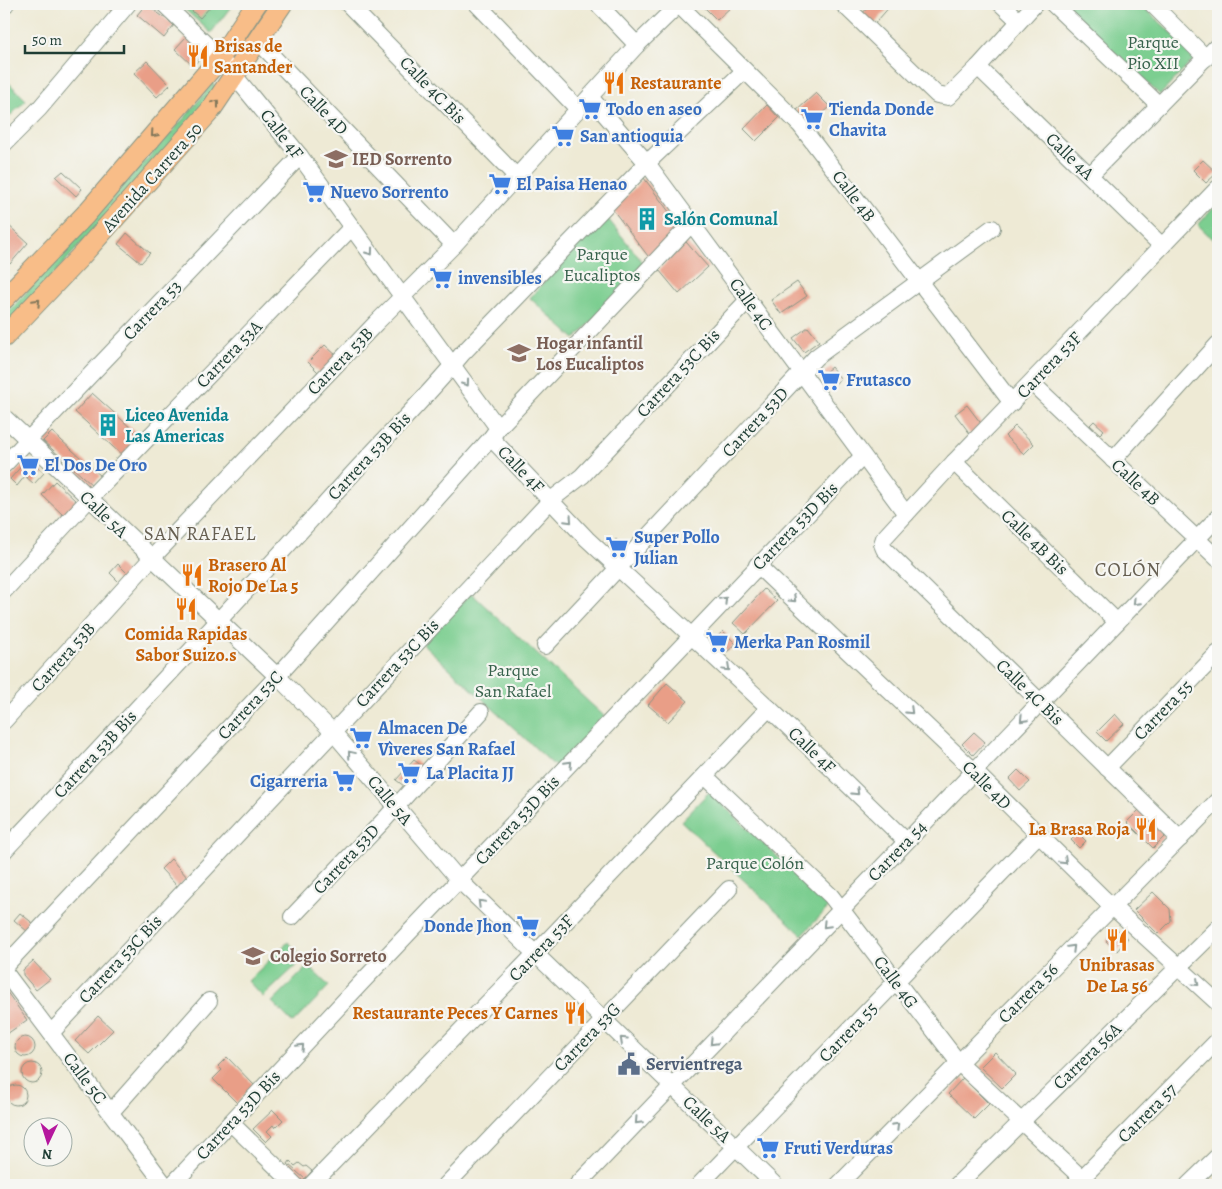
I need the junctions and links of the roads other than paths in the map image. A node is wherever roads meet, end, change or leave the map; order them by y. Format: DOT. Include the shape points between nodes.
graph roads {
  1 [pos="128,4"];
  2 [pos="164,4"];
  3 [pos="256,4"];
  4 [pos="282,4"];
  5 [pos="348,4"];
  6 [pos="477,4"];
  7 [pos="598,4"];
  8 [pos="679,4"];
  9 [pos="843,4"];
  10 [pos="1001,4"];
  11 [pos="1035,4"];
  12 [pos="1053,4"];
  13 [pos="1152,4"];
  14 [pos="1019,21"];
  15 [pos="257,40"];
  16 [pos="637,45"];
  17 [pos="1218,45"];
  18 [pos="220,58"];
  19 [pos="1206,58"];
  20 [pos="978,68"];
  21 [pos="744,71"];
  22 [pos="235,76"];
  23 [pos="590,97"];
  24 [pos="1159,105"];
  25 [pos="578,109"];
  26 [pos="4,144"];
  27 [pos="300,156"];
  28 [pos="647,164"];
  29 [pos="1090,175"];
  30 [pos="517,177"];
  31 [pos="1218,188"];
  32 [pos="692,223"];
  33 [pos="352,228"];
  34 [pos="992,228"];
  35 [pos="454,245"];
  36 [pos="1162,246"];
  37 [pos="918,280"];
  38 [pos="403,296"];
  39 [pos="4,299"];
  40 [pos="748,300"];
  41 [pos="4,337"];
  42 [pos="1218,344"];
  43 [pos="453,365"];
  44 [pos="801,372"];
  45 [pos="1032,383"];
  46 [pos="1012,404"];
  47 [pos="4,417"];
  48 [pos="495,433"];
  49 [pos="28,439"];
  50 [pos="862,457"];
  51 [pos="1113,460"];
  52 [pos="954,462"];
  53 [pos="4,465"];
  54 [pos="89,499"];
  55 [pos="551,500"];
  56 [pos="906,514"];
  57 [pos="1218,517"];
  58 [pos="1197,539"];
  59 [pos="882,544"];
  60 [pos="151,559"];
  61 [pos="1218,559"];
  62 [pos="757,565"];
  63 [pos="619,567"];
  64 [pos="4,591"];
  65 [pos="220,621"];
  66 [pos="1117,622"];
  67 [pos="691,634"];
  68 [pos="545,646"];
  69 [pos="1218,653"];
  70 [pos="277,676"];
  71 [pos="1041,701"];
  72 [pos="769,708"];
  73 [pos="481,712"];
  74 [pos="4,721"];
  75 [pos="332,732"];
  76 [pos="1108,768"];
  77 [pos="974,771"];
  78 [pos="705,776"];
  79 [pos="1218,800"];
  80 [pos="394,806"];
  81 [pos="1038,835"];
  82 [pos="1180,839"];
  83 [pos="906,841"];
  84 [pos="4,851"];
  85 [pos="460,881"];
  86 [pos="729,889"];
  87 [pos="1113,907"];
  88 [pos="842,908"];
  89 [pos="292,917"];
  90 [pos="1218,928"];
  91 [pos="534,956"];
  92 [pos="4,967"];
  93 [pos="1178,968"];
  94 [pos="4,971"];
  95 [pos="896,983"];
  96 [pos="209,1001"];
  97 [pos="1218,1003"];
  98 [pos="603,1021"];
  99 [pos="52,1033"];
  100 [pos="1218,1040"];
  101 [pos="959,1062"];
  102 [pos="671,1085"];
  103 [pos="111,1112"];
  104 [pos="1021,1122"];
  105 [pos="231,1123"];
  106 [pos="735,1147"];
  107 [pos="1218,1156"];
  108 [pos="1082,1183"];
  109 [pos="165,1185"];
  110 [pos="172,1185"];
  111 [pos="295,1185"];
  112 [pos="311,1185"];
  113 [pos="446,1185"];
  114 [pos="577,1185"];
  115 [pos="699,1185"];
  116 [pos="775,1185"];
  117 [pos="838,1185"];
  118 [pos="957,1185"];
  119 [pos="1188,1185"];
  1 -- 26 [label="street" via="39,109"];
  2 -- 18 [label="street, Calle 4F"];
  3 -- 18 [label="main road, Avenida Carrera 50"];
  4 -- 15 [label="main road, Avenida Carrera 50"];
  5 -- 30 [label="street, Calle 4C Bis"];
  6 -- 25 [label="street"];
  7 -- 16 [label="street"];
  8 -- 16 [label="street, Carrera 53B"];
  8 -- 21 [label="street, Calle 4B"];
  9 -- 20 [label="street" via="943,97 948,97"];
  10 -- 14 [label="street"];
  11 -- 14 [label="street"];
  12 -- 24 [label="street"];
  13 -- 19 [label="street"];
  14 -- 20 [label="street"];
  15 -- 22 [label="main road, Avenida Carrera 50"];
  15 -- 35 [label="street, Calle 4D"];
  16 -- 23 [label="street, Carrera 53B"];
  17 -- 19 [label="street"];
  18 -- 22 [label="street, Calle 4F"];
  18 -- 39 [label="main road, Avenida Carrera 50, one-way" via="85,215"];
  19 -- 24 [label="street"];
  20 -- 29 [label="street, Calle 4A"];
  21 -- 28 [label="street, Carrera 53B Bis"];
  21 -- 37 [label="street, Calle 4B" via="800,125"];
  22 -- 27 [label="street, Calle 4F"];
  41 -- 22 [label="main road, Avenida Carrera 50, one-way" via="189,135"];
  23 -- 25 [label="street, Carrera 53B"];
  23 -- 28 [label="street, Calle 4C"];
  24 -- 29 [label="street"];
  25 -- 30 [label="street, Carrera 53B"];
  27 -- 33 [label="street, Calle 4F"];
  27 -- 49 [label="street, Carrera 53"];
  28 -- 32 [label="street, Calle 4C"];
  28 -- 43 [label="street, Carrera 53B Bis"];
  29 -- 36 [label="street, Calle 4A"];
  30 -- 35 [label="street, Carrera 53B"];
  31 -- 36 [label="street, Carrera 53F"];
  32 -- 40 [label="street, Calle 4C"];
  32 -- 48 [label="street, Carrera 53C"];
  33 -- 38 [label="street, Calle 4F, one-way"];
  33 -- 54 [label="street, Carrera 53A"];
  34 -- 37 [label="street, Carrera 53D"];
  35 -- 38 [label="street, Carrera 53B"];
  36 -- 45 [label="street, Carrera 53F"];
  37 -- 44 [label="street, Carrera 53D" via="816,357"];
  37 -- 46 [label="street, Calle 4B"];
  38 -- 43 [label="street, Calle 4F"];
  38 -- 60 [label="street, Carrera 53B"];
  40 -- 44 [label="street, Calle 4C"];
  40 -- 55 [label="street, Carrera 53C Bis" via="582,476"];
  42 -- 51 [label="street"];
  43 -- 48 [label="street, Calle 4F, one-way"];
  43 -- 65 [label="street, Carrera 53B Bis"];
  44 -- 50 [label="street, Calle 4C"];
  44 -- 63 [label="street, Carrera 53D"];
  45 -- 46 [label="street, Carrera 53F"];
  45 -- 51 [label="street, Calle 4B"];
  46 -- 52 [label="street, Carrera 53F"];
  47 -- 49 [label="street, Calle 5A"];
  48 -- 55 [label="street, Calle 4F"];
  48 -- 70 [label="street, Carrera 53C"];
  49 -- 53 [label="street, Carrera 53"];
  49 -- 54 [label="street, Calle 5A"];
  50 -- 56 [label="street, Calle 4C"];
  50 -- 62 [label="street, Carrera 53D Bis"];
  51 -- 58 [label="street, Calle 4B"];
  52 -- 56 [label="street, Carrera 53F"];
  52 -- 66 [label="street, Calle 4B Bis"];
  54 -- 60 [label="street, Calle 5A"];
  54 -- 64 [label="street, Carrera 53A"];
  55 -- 63 [label="street, Calle 4F, one-way"];
  55 -- 75 [label="street, Carrera 53C Bis"];
  56 -- 59 [label="street, Carrera 53F"];
  57 -- 58 [label="street, Carrera 54"];
  58 -- 61 [label="street, Calle 4B"];
  58 -- 66 [label="street, Carrera 54, one-way"];
  59 -- 71 [label="street, Calle 4C Bis"];
  60 -- 65 [label="street, Calle 5A"];
  60 -- 74 [label="street, Carrera 53B"];
  67 -- 62 [label="street, Carrera 53D Bis, one-way"];
  62 -- 77 [label="street, Calle 4D, one-way"];
  63 -- 67 [label="street, Calle 4F"];
  63 -- 68 [label="street, Carrera 53D"];
  65 -- 70 [label="street, Calle 5A"];
  65 -- 84 [label="street, Carrera 53B Bis"];
  66 -- 71 [label="street, Carrera 54"];
  67 -- 72 [label="street, Calle 4F, one-way"];
  85 -- 67 [label="street, Carrera 53D Bis, one-way"];
  69 -- 76 [label="street, Carrera 55"];
  70 -- 75 [label="street, Calle 5A"];
  70 -- 92 [label="street, Carrera 53C"];
  71 -- 76 [label="street, Calle 4C Bis"];
  71 -- 77 [label="street, Carrera 54, one-way"];
  72 -- 78 [label="street, Carrera 53F"];
  72 -- 83 [label="street, Calle 4F, one-way"];
  73 -- 80 [label="street, Carrera 53D"];
  80 -- 75 [label="street, Calle 5A, one-way"];
  75 -- 99 [label="street, Carrera 53C Bis"];
  76 -- 82 [label="street, Calle 4C Bis"];
  77 -- 81 [label="street, Calle 4D"];
  77 -- 83 [label="street, Carrera 54"];
  78 -- 88 [label="street, Calle 4G"];
  78 -- 91 [label="street, Carrera 53F"];
  79 -- 82 [label="street, Carrera 56"];
  80 -- 85 [label="street, Calle 5A"];
  80 -- 89 [label="street, Carrera 53D"];
  81 -- 87 [label="street, Calle 4D, one-way"];
  81 -- 95 [label="street, Carrera 55"];
  82 -- 87 [label="street, Carrera 56"];
  83 -- 88 [label="street, Carrera 54"];
  91 -- 85 [label="street, Calle 5A, one-way"];
  105 -- 85 [label="street, Carrera 53D Bis, one-way"];
  86 -- 98 [label="street, Carrera 53G"];
  87 -- 93 [label="street, Calle 4D"];
  101 -- 87 [label="street, Carrera 56, one-way"];
  88 -- 95 [label="street, Calle 4G"];
  88 -- 102 [label="street, Carrera 54, one-way"];
  90 -- 93 [label="street, Carrera 56A"];
  91 -- 98 [label="street, Calle 5A"];
  91 -- 112 [label="street, Carrera 53F"];
  93 -- 97 [label="street, Calle 4D, one-way"];
  93 -- 104 [label="street, Carrera 56A"];
  94 -- 99 [label="street, Calle 5C"];
  95 -- 101 [label="street, Calle 4G"];
  95 -- 106 [label="street, Carrera 55"];
  96 -- 103 [label="street"];
  102 -- 98 [label="street, Calle 5A, one-way"];
  98 -- 113 [label="street, Carrera 53G"];
  99 -- 103 [label="street, Calle 5C"];
  100 -- 108 [label="street, Carrera 57"];
  101 -- 104 [label="street, Calle 4G"];
  117 -- 101 [label="street, Carrera 56, one-way"];
  102 -- 106 [label="street, Calle 5A"];
  102 -- 114 [label="street, Carrera 54, one-way"];
  103 -- 109 [label="street, Calle 5C"];
  104 -- 108 [label="street, Calle 4G"];
  104 -- 118 [label="street, Carrera 56A"];
  105 -- 110 [label="street, Carrera 53D Bis"];
  105 -- 111 [label="street"];
  106 -- 115 [label="street, Carrera 55"];
  106 -- 116 [label="street, Calle 5A"];
  107 -- 119 [label="street"];
}
